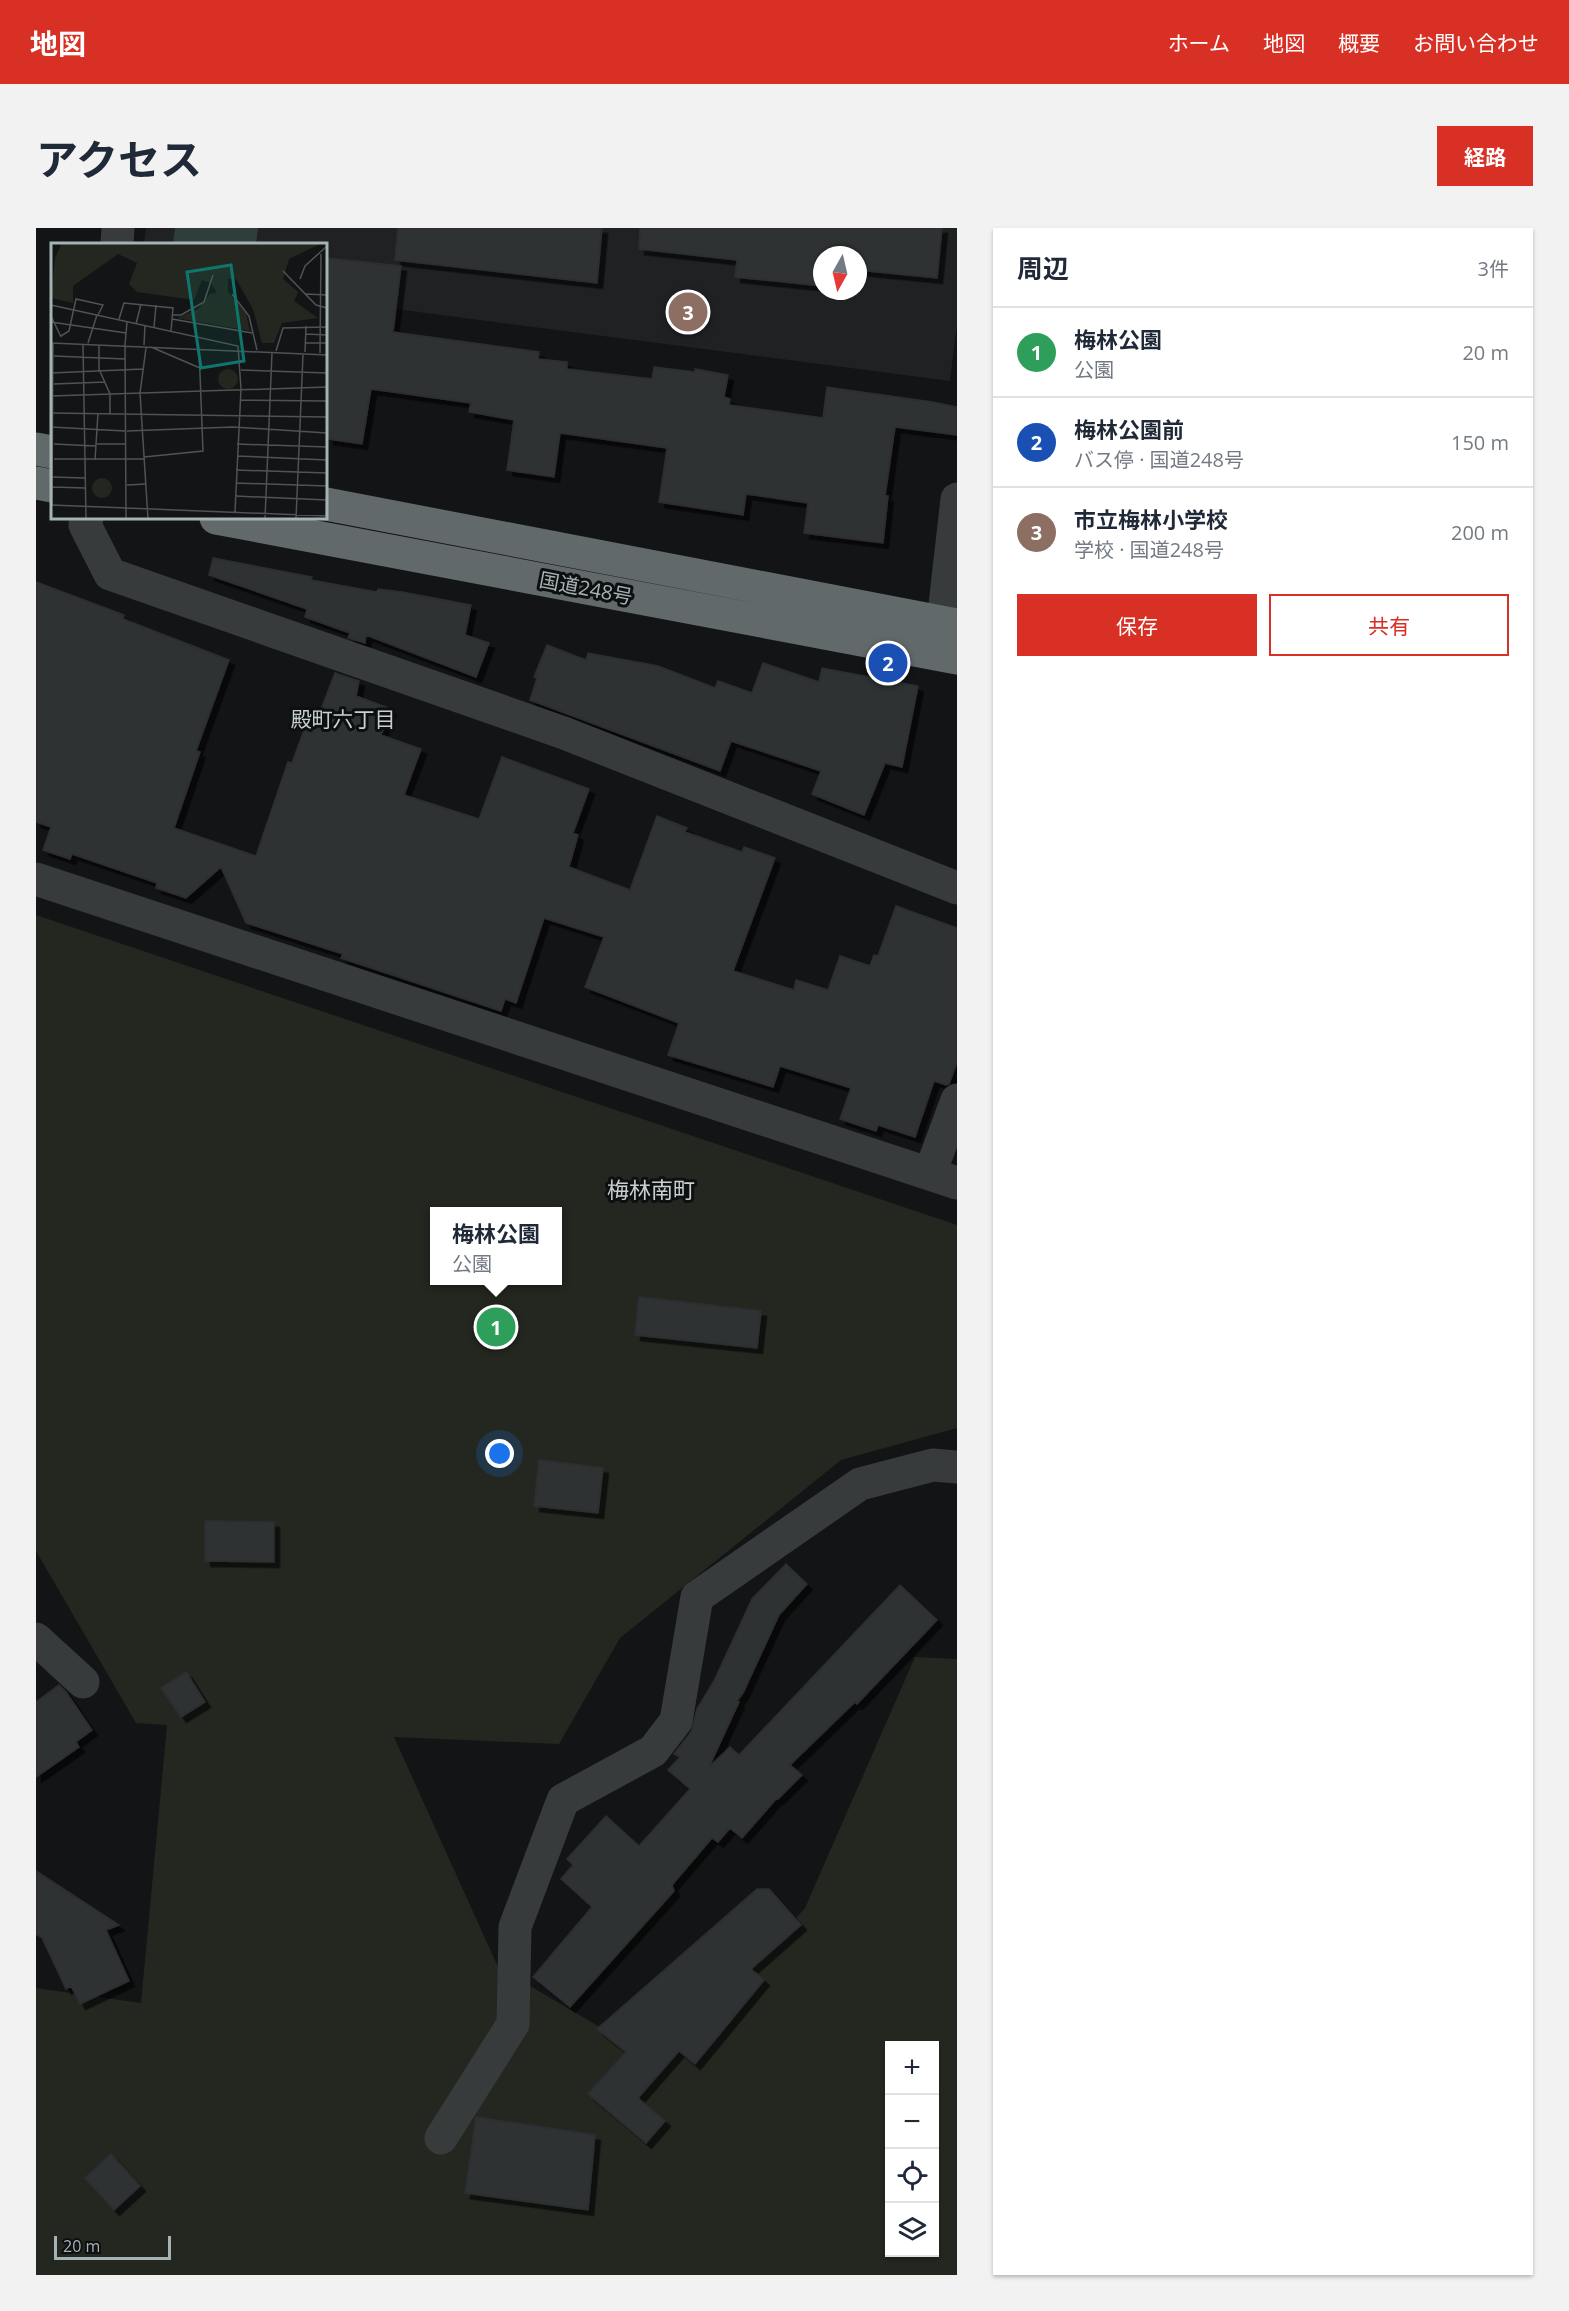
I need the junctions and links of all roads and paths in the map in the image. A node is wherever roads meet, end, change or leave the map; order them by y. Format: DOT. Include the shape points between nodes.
graph roads {
  1 [pos="118,228"];
  2 [pos="117,243"];
  3 [pos="36,449"];
  4 [pos="51,452"];
  5 [pos="36,483"];
  6 [pos="51,486"];
  7 [pos="957,499"];
  8 [pos="327,504"];
  9 [pos="87,519"];
  10 [pos="221,519"];
  11 [pos="950,623"];
  12 [pos="957,658"];
  13 [pos="36,879"];
  14 [pos="957,888"];
  15 [pos="957,1100"];
  16 [pos="943,1178"];
  17 [pos="957,1467"];
  18 [pos="36,1639"];
  19 [pos="83,1682"];
  20 [pos="441,2138"];
  1 -- 2 [label="street"];
  3 -- 4 [label="highway"];
  5 -- 6 [label="highway"];
  7 -- 11 [label="street"];
  8 -- 11 [label="highway, 国道248号"];
  9 -- 14 [label="street" via="85,525 110,574 564,733"];
  10 -- 12 [label="highway, 国道248号"];
  13 -- 16 [label="street"];
  15 -- 16 [label="street"];
  17 -- 20 [label="street" via="933,1465 860,1484 698,1597 676,1721 653,1751 563,1800 515,1927 513,2024"];
  18 -- 19 [label="street"];
}
